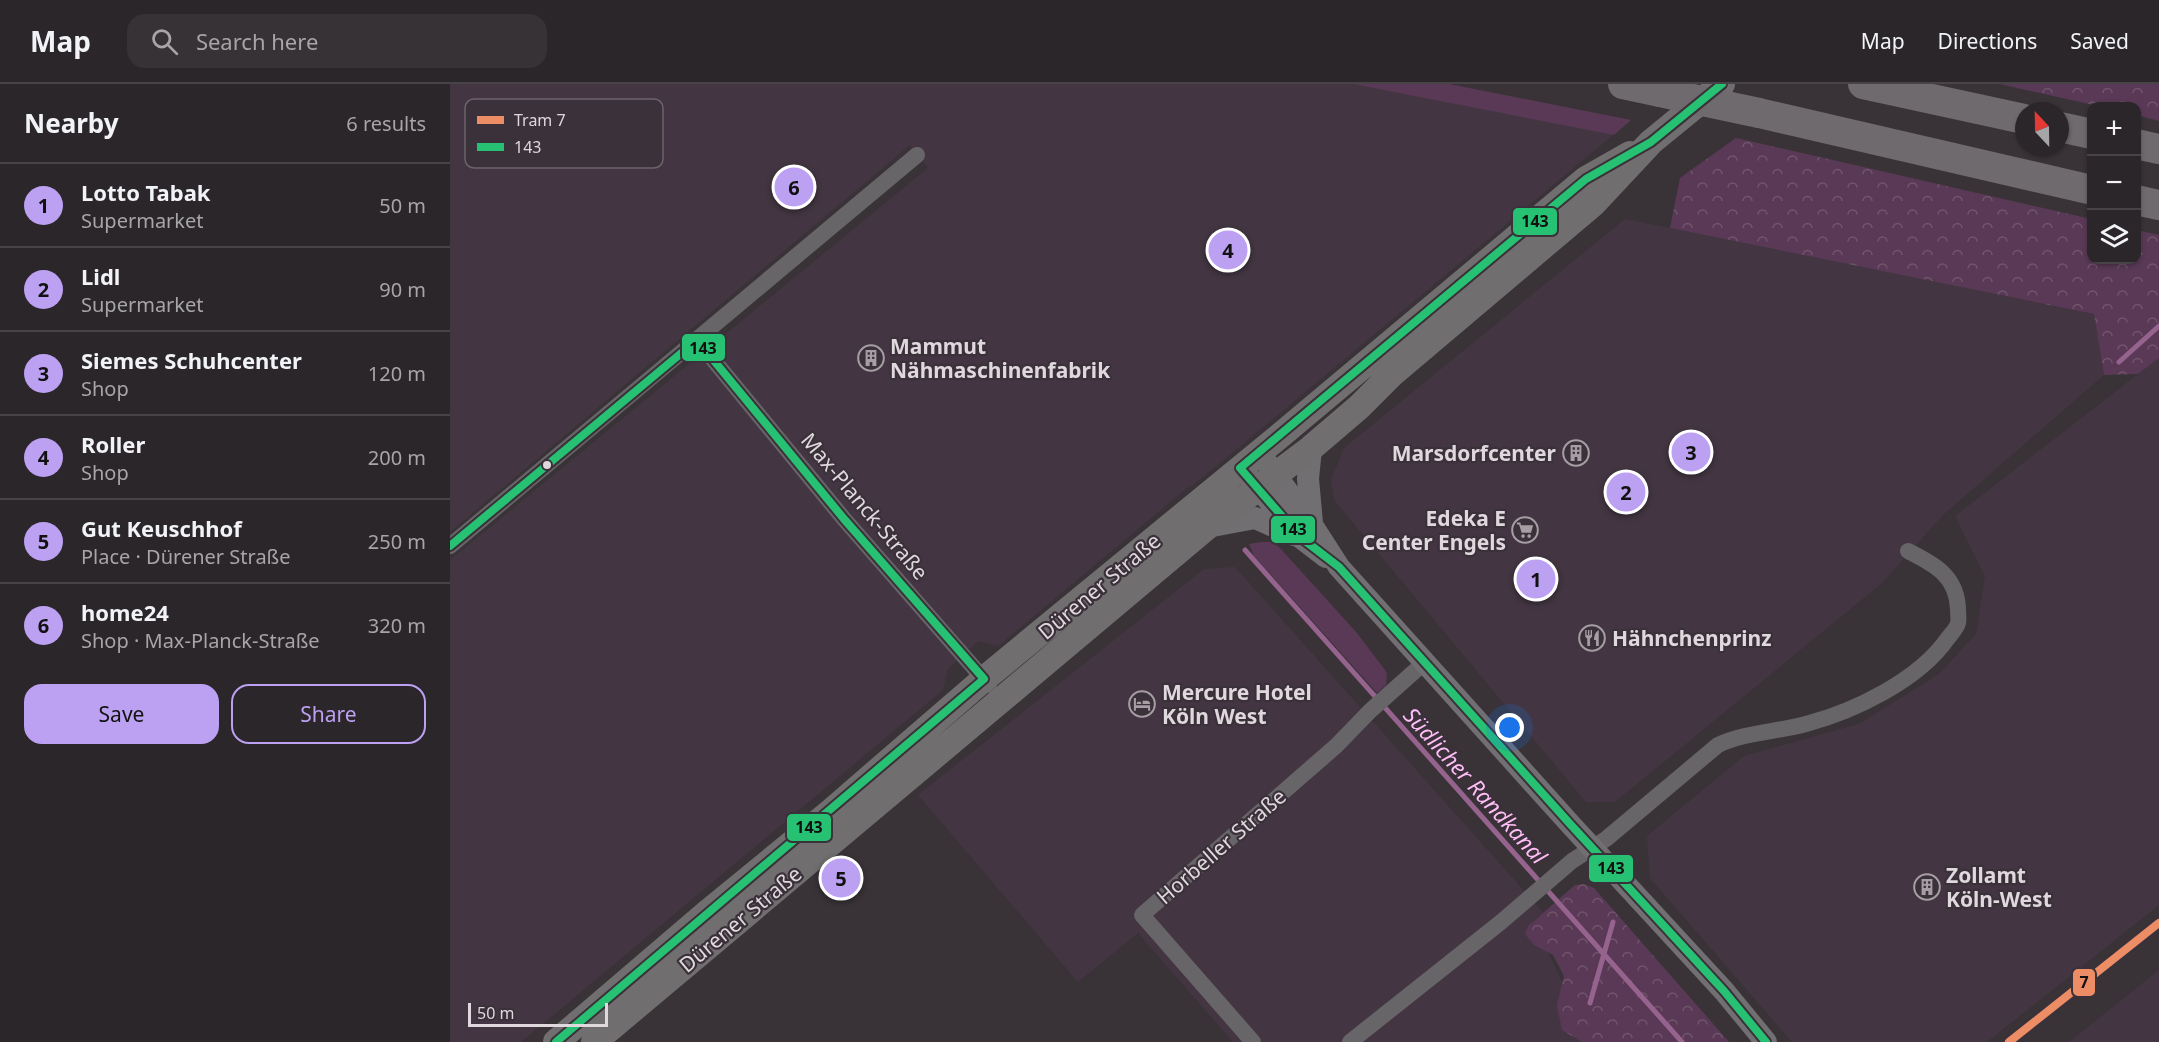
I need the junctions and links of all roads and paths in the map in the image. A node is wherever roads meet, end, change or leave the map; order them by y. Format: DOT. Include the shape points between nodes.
graph roads {
  1 [pos="1623,84"];
  2 [pos="1722,84"];
  3 [pos="1863,84"];
  4 [pos="2015,117"];
  5 [pos="2069,129"];
  6 [pos="2087,133"];
  7 [pos="1651,142"];
  8 [pos="2141,145"];
  9 [pos="2159,149"];
  10 [pos="917,155"];
  11 [pos="2087,189"];
  12 [pos="2141,201"];
  13 [pos="2159,205"];
  14 [pos="697,340"];
  15 [pos="1311,448"];
  16 [pos="1249,460"];
  17 [pos="1266,481"];
  18 [pos="1207,527"];
  19 [pos="1306,531"];
  20 [pos="450,546"];
  21 [pos="1908,551"];
  22 [pos="1425,662"];
  23 [pos="984,679"];
  24 [pos="1002,699"];
  25 [pos="1593,848"];
  26 [pos="556,1042"];
  27 [pos="594,1042"];
  28 [pos="1253,1042"];
  29 [pos="1350,1042"];
  30 [pos="1766,1042"];
  1 -- 11 [label="highway, bridge"];
  2 -- 7 [label="main road, Dürener Straße"];
  3 -- 4 [label="highway"];
  5 -- 6 [label="highway"];
  7 -- 15 [label="main road, Dürener Straße" via="1593,204"];
  7 -- 16 [label="main road, Dürener Straße" via="1586,179"];
  8 -- 9 [label="highway"];
  10 -- 14 [label="street"];
  12 -- 13 [label="highway"];
  14 -- 20 [label="street"];
  14 -- 23 [label="street, Max-Planck-Straße"];
  15 -- 17 [label="main road, Dürener Straße"];
  15 -- 19 [label="main road"];
  16 -- 17 [label="main road"];
  16 -- 23 [label="main road, Dürener Straße"];
  17 -- 18 [label="main road, Dürener Straße"];
  17 -- 19 [label="main road"];
  18 -- 19 [label="main road" via="1255,518"];
  18 -- 24 [label="main road, Dürener Straße"];
  19 -- 22 [label="main road"];
  21 -- 25 [label="street" via="1935,565 1949,579 1958,598 1958,623 1942,647 1915,673 1857,706 1807,724 1733,738 1718,745"];
  22 -- 25 [label="main road"];
  22 -- 28 [label="street, Horbeller Straße" via="1142,915"];
  23 -- 24 [label="street, Max-Planck-Straße"];
  23 -- 26 [label="main road, Dürener Straße"];
  24 -- 27 [label="main road, Dürener Straße"];
  25 -- 29 [label="street"];
  25 -- 30 [label="main road"];
}
